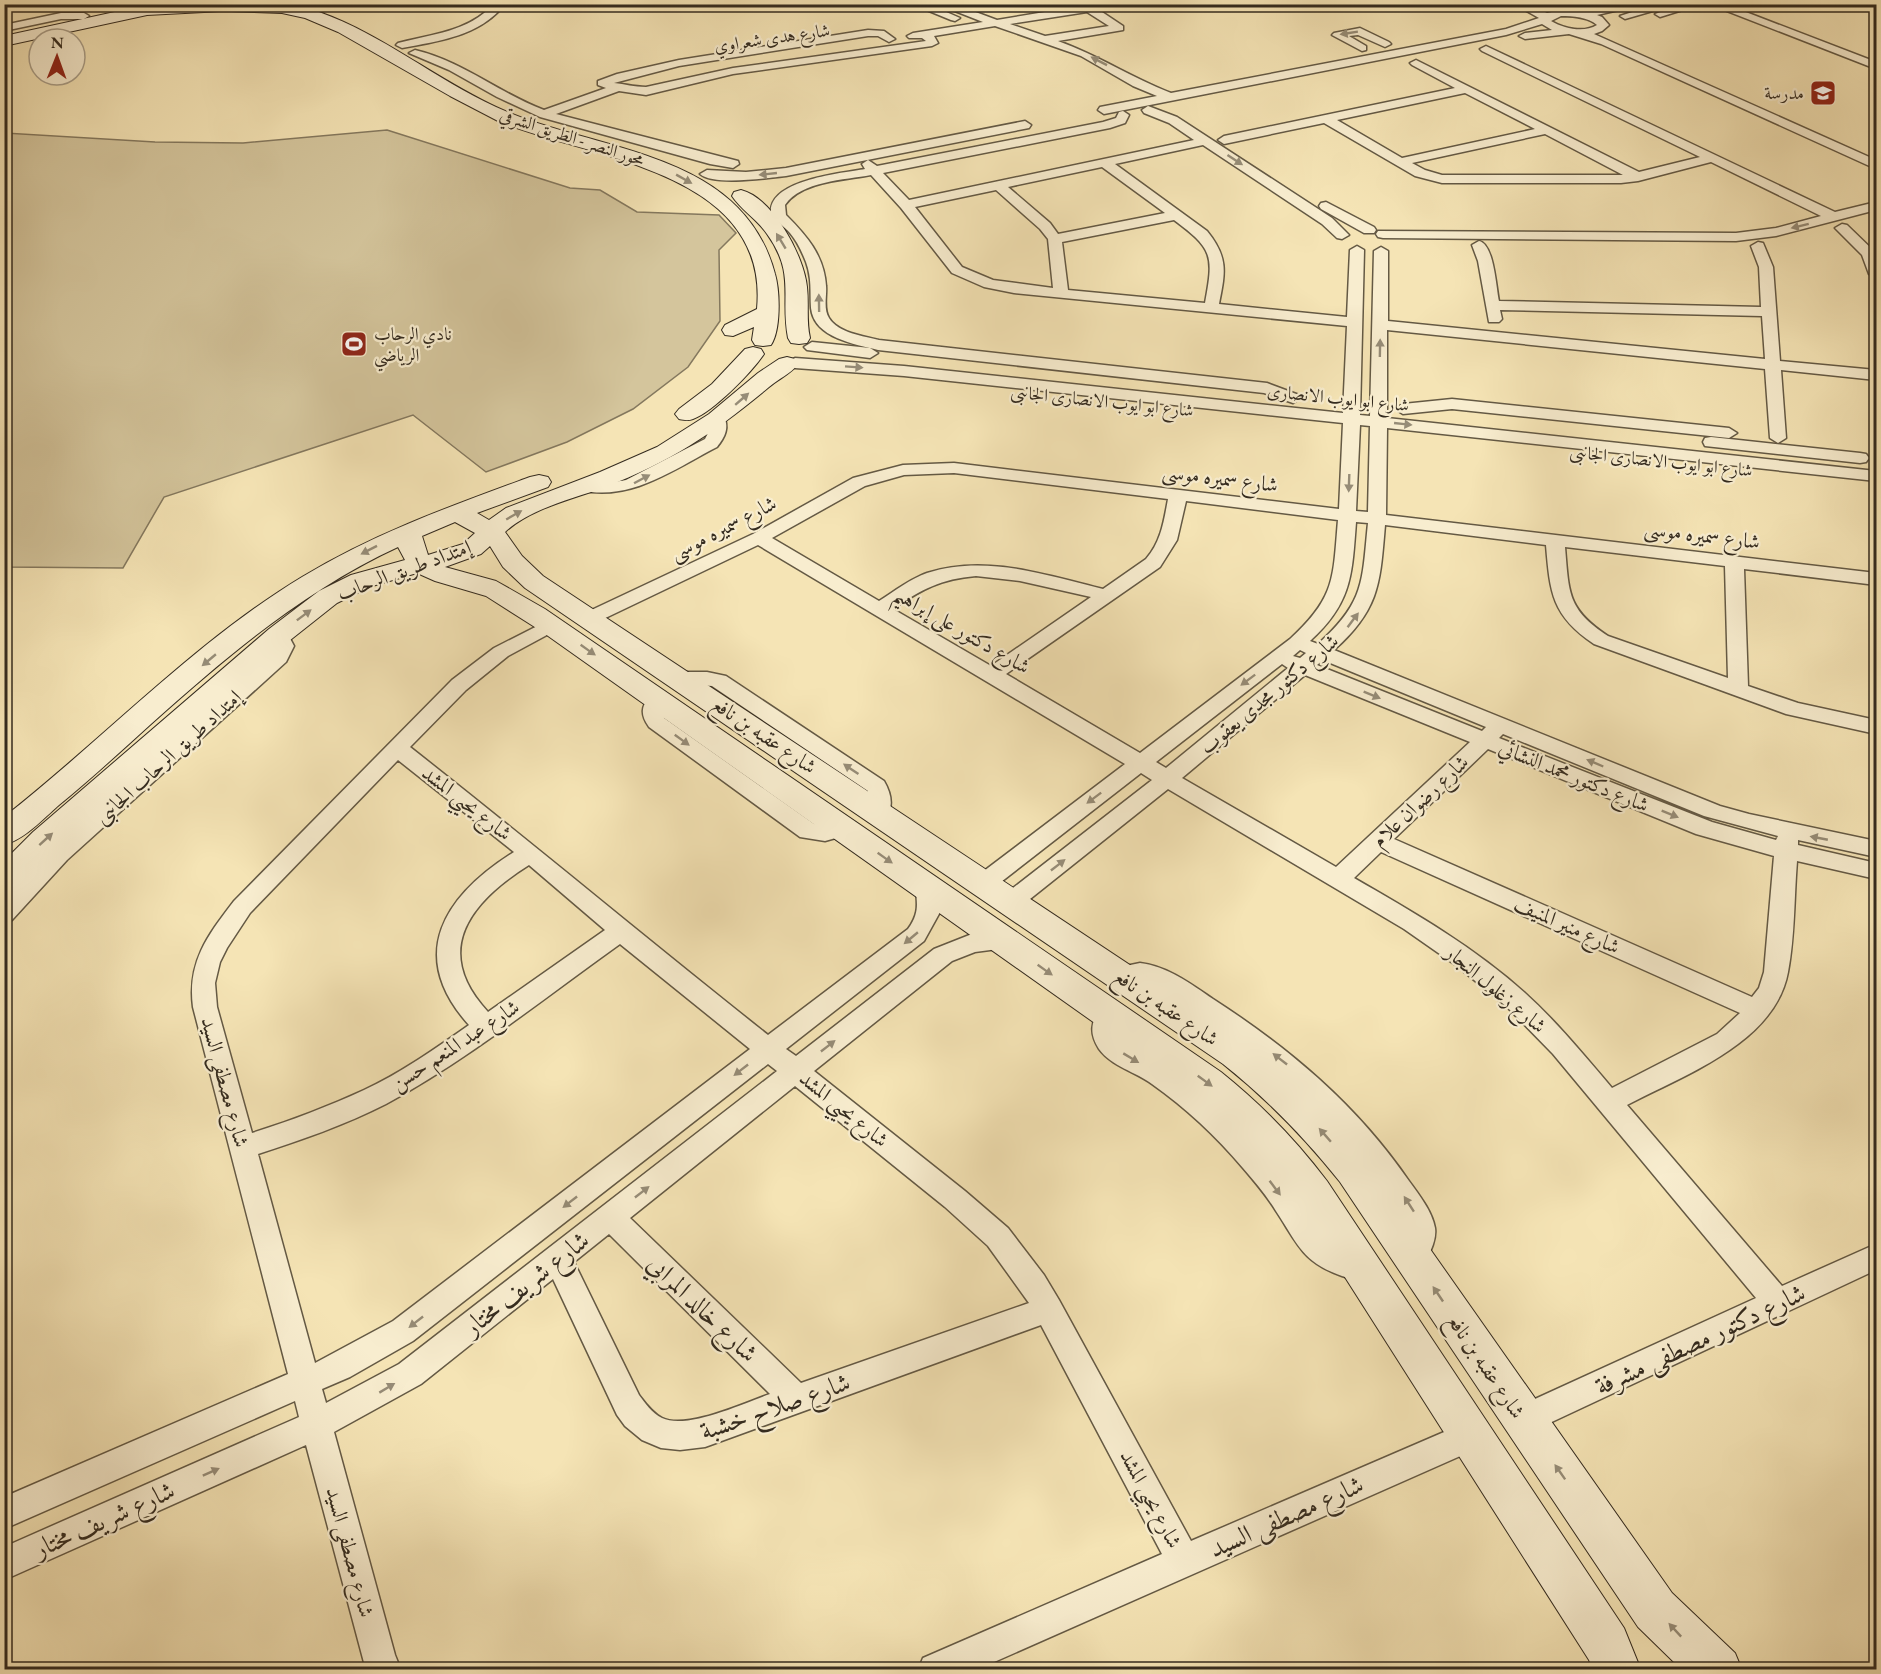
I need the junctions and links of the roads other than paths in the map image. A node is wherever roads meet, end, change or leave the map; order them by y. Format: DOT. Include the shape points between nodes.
graph roads {
  1 [pos="130,4"];
  2 [pos="192,4"];
  3 [pos="348,4"];
  4 [pos="355,4"];
  5 [pos="500,4"];
  6 [pos="917,4"];
  7 [pos="942,4"];
  8 [pos="1117,4"];
  9 [pos="1519,4"];
  10 [pos="1539,4"];
  11 [pos="1640,4"];
  12 [pos="1672,4"];
  13 [pos="1697,4"];
  14 [pos="1714,4"];
  15 [pos="1732,4"];
  16 [pos="218,8"];
  17 [pos="285,9"];
  18 [pos="1090,9"];
  19 [pos="1561,13"];
  20 [pos="1574,13"];
  21 [pos="1632,14"];
  22 [pos="1546,18"];
  23 [pos="74,20"];
  24 [pos="994,23"];
  25 [pos="977,26"];
  26 [pos="1603,26"];
  27 [pos="4,28"];
  28 [pos="1573,31"];
  29 [pos="4,34"];
  30 [pos="924,34"];
  31 [pos="1066,37"];
  32 [pos="889,39"];
  33 [pos="1045,40"];
  34 [pos="4,41"];
  35 [pos="1513,42"];
  36 [pos="1605,42"];
  37 [pos="1384,44"];
  38 [pos="374,45"];
  39 [pos="403,46"];
  40 [pos="1362,48"];
  41 [pos="1400,52"];
  42 [pos="1109,53"];
  43 [pos="818,54"];
  44 [pos="742,57"];
  45 [pos="1302,59"];
  46 [pos="1439,59"];
  47 [pos="1876,60"];
  48 [pos="1876,66"];
  49 [pos="1260,67"];
  50 [pos="1148,75"];
  51 [pos="1278,76"];
  52 [pos="1133,82"];
  53 [pos="1185,82"];
  54 [pos="616,87"];
  55 [pos="1146,88"];
  56 [pos="1466,89"];
  57 [pos="1122,91"];
  58 [pos="1199,92"];
  59 [pos="1170,97"];
  60 [pos="1213,97"];
  61 [pos="1228,99"];
  62 [pos="1185,103"];
  63 [pos="1128,110"];
  64 [pos="1148,110"];
  65 [pos="1086,113"];
  66 [pos="544,114"];
  67 [pos="1326,118"];
  68 [pos="1815,123"];
  69 [pos="1034,124"];
  70 [pos="1546,130"];
  71 [pos="959,138"];
  72 [pos="634,140"];
  73 [pos="1224,140"];
  74 [pos="1205,141"];
  75 [pos="864,143"];
  76 [pos="812,151"];
  77 [pos="903,153"];
  78 [pos="1712,159"];
  79 [pos="776,160"];
  80 [pos="1104,162"];
  81 [pos="1400,162"];
  82 [pos="827,164"];
  83 [pos="1876,165"];
  84 [pos="872,168"];
  85 [pos="802,173"];
  86 [pos="1876,173"];
  87 [pos="707,174"];
  88 [pos="1638,177"];
  89 [pos="998,185"];
  90 [pos="763,200"];
  91 [pos="906,205"];
  92 [pos="1876,206"];
  93 [pos="1176,215"];
  94 [pos="1876,219"];
  95 [pos="1838,223"];
  96 [pos="1369,230"];
  97 [pos="1342,235"];
  98 [pos="1055,239"];
  99 [pos="1385,243"];
  100 [pos="1479,244"];
  101 [pos="1758,246"];
  102 [pos="1357,250"];
  103 [pos="1876,274"];
  104 [pos="1061,293"];
  105 [pos="1492,305"];
  106 [pos="1211,308"];
  107 [pos="768,312"];
  108 [pos="1769,312"];
  109 [pos="1355,322"];
  110 [pos="1380,325"];
  111 [pos="733,330"];
  112 [pos="1497,337"];
  113 [pos="805,342"];
  114 [pos="758,347"];
  115 [pos="927,356"];
  116 [pos="791,364"];
  117 [pos="1773,365"];
  118 [pos="1876,375"];
  119 [pos="1403,409"];
  120 [pos="1352,411"];
  121 [pos="1378,414"];
  122 [pos="1448,429"];
  123 [pos="1778,438"];
  124 [pos="1876,451"];
  125 [pos="1876,461"];
  126 [pos="1876,476"];
  127 [pos="1876,486"];
  128 [pos="1178,495"];
  129 [pos="456,512"];
  130 [pos="1347,516"];
  131 [pos="1377,519"];
  132 [pos="409,530"];
  133 [pos="490,531"];
  134 [pos="759,538"];
  135 [pos="1555,540"];
  136 [pos="1734,562"];
  137 [pos="422,564"];
  138 [pos="1876,579"];
  139 [pos="521,589"];
  140 [pos="1106,595"];
  141 [pos="880,609"];
  142 [pos="590,618"];
  143 [pos="551,625"];
  144 [pos="1298,643"];
  145 [pos="1320,652"];
  146 [pos="1279,657"];
  147 [pos="1302,667"];
  148 [pos="991,675"];
  149 [pos="669,688"];
  150 [pos="1738,690"];
  151 [pos="1502,724"];
  152 [pos="1876,727"];
  153 [pos="1485,740"];
  154 [pos="397,748"];
  155 [pos="1140,763"];
  156 [pos="1167,778"];
  157 [pos="4,834"];
  158 [pos="1378,841"];
  159 [pos="1786,841"];
  160 [pos="1876,849"];
  161 [pos="530,853"];
  162 [pos="1876,872"];
  163 [pos="20,874"];
  164 [pos="1338,879"];
  165 [pos="927,887"];
  166 [pos="998,892"];
  167 [pos="4,914"];
  168 [pos="621,931"];
  169 [pos="1005,941"];
  170 [pos="1757,1010"];
  171 [pos="486,1026"];
  172 [pos="769,1048"];
  173 [pos="796,1070"];
  174 [pos="1609,1102"];
  175 [pos="242,1148"];
  176 [pos="610,1217"];
  177 [pos="1876,1257"];
  178 [pos="558,1258"];
  179 [pos="1778,1303"];
  180 [pos="1049,1309"];
  181 [pos="305,1382"];
  182 [pos="796,1399"];
  183 [pos="1524,1420"];
  184 [pos="316,1425"];
  185 [pos="1472,1435"];
  186 [pos="4,1513"];
  187 [pos="1184,1561"];
  188 [pos="4,1564"];
  189 [pos="384,1670"];
  190 [pos="935,1670"];
  191 [pos="1617,1670"];
  192 [pos="1718,1670"];
  1 -- 23 [label="street"];
  2 -- 16 [label="street"];
  3 -- 17 [label="street"];
  4 -- 39 [label="street, محور النصر - الطريق الشرقي" via="350,10 352,17"];
  5 -- 39 [label="street" via="472,25"];
  6 -- 25 [label="street"];
  7 -- 24 [label="street"];
  8 -- 18 [label="street, شارع هدى شعراوي"];
  9 -- 22 [label="street"];
  10 -- 19 [label="street"];
  11 -- 20 [label="street"];
  12 -- 21 [label="street"];
  13 -- 21 [label="street" via="1656,14"];
  14 -- 48 [label="street"];
  15 -- 47 [label="street"];
  16 -- 17 [label="street"];
  16 -- 23 [label="street" via="147,10"];
  17 -- 38 [label="street, محور النصر - الطريق الشرقي" via="326,18"];
  18 -- 24 [label="street, شارع هدى شعراوي"];
  18 -- 31 [label="street" via="1118,29"];
  19 -- 20 [label="street"];
  19 -- 22 [label="street"];
  20 -- 26 [label="street" via="1598,19"];
  21 -- 26 [label="street"];
  22 -- 28 [label="street" via="1550,25"];
  22 -- 41 [label="street" via="1519,29"];
  23 -- 27 [label="street" via="55,17"];
  23 -- 29 [label="street"];
  23 -- 34 [label="street"];
  24 -- 25 [label="street, شارع هدى شعراوي"];
  24 -- 33 [label="street"];
  25 -- 30 [label="street, شارع هدى شعراوي"];
  25 -- 57 [label="street" via="1081,63"];
  26 -- 28 [label="street" via="1588,32"];
  26 -- 68 [label="street"];
  28 -- 35 [label="street"];
  28 -- 36 [label="street"];
  30 -- 32 [label="street, شارع هدى شعراوي"];
  30 -- 43 [label="street" via="932,43"];
  31 -- 33 [label="street"];
  31 -- 42 [label="street"];
  32 -- 43 [label="street, شارع هدى شعراوي"];
  32 -- 44 [label="street" via="880,33 868,33"];
  52 -- 33 [label="street, one-way" via="1097,59"];
  35 -- 60 [label="street"];
  35 -- 78 [label="street" via="1480,51"];
  36 -- 83 [label="street"];
  36 -- 86 [label="street" via="1608,50 1620,57"];
  37 -- 40 [label="street"];
  37 -- 40 [label="street, one-way" via="1359,31 1338,35"];
  37 -- 41 [label="street"];
  38 -- 39 [label="street"];
  38 -- 107 [label="street, محور النصر - الطريق الشرقي, one-way" via="505,118 635,156 704,191 748,229 757,245 767,279"];
  39 -- 66 [label="street" via="435,58"];
  39 -- 72 [label="street, محور النصر - الطريق الشرقي" via="515,109 558,124"];
  40 -- 45 [label="street"];
  41 -- 51 [label="street"];
  43 -- 44 [label="street, شارع هدى شعراوي"];
  43 -- 54 [label="street" via="646,91"];
  44 -- 54 [label="street" via="652,68 602,83"];
  46 -- 56 [label="street" via="1410,64"];
  49 -- 51 [label="street"];
  50 -- 52 [label="street"];
  51 -- 58 [label="street"];
  52 -- 55 [label="street"];
  53 -- 58 [label="street"];
  54 -- 66 [label="street"];
  55 -- 57 [label="street" via="1138,93"];
  55 -- 59 [label="street"];
  56 -- 67 [label="street"];
  56 -- 70 [label="street"];
  57 -- 63 [label="street"];
  58 -- 59 [label="street"];
  59 -- 63 [label="street"];
  60 -- 61 [label="street"];
  60 -- 62 [label="street"];
  62 -- 64 [label="street"];
  62 -- 73 [label="street" via="1182,109 1189,117"];
  63 -- 64 [label="street"];
  63 -- 65 [label="street"];
  63 -- 77 [label="street"];
  63 -- 84 [label="street" via="1120,120 1106,125"];
  64 -- 74 [label="street"];
  66 -- 72 [label="street"];
  67 -- 73 [label="street"];
  67 -- 81 [label="street"];
  69 -- 71 [label="street"];
  70 -- 81 [label="street"];
  70 -- 88 [label="street"];
  71 -- 75 [label="street" via="934,129"];
  71 -- 77 [label="street"];
  72 -- 79 [label="street" via="718,163"];
  72 -- 87 [label="street, محور النصر - الطريق الشرقي"];
  73 -- 96 [label="street"];
  74 -- 80 [label="street"];
  74 -- 97 [label="street, one-way" via="1327,221"];
  76 -- 82 [label="street"];
  77 -- 82 [label="street"];
  77 -- 84 [label="street"];
  78 -- 88 [label="street"];
  78 -- 95 [label="street"];
  80 -- 89 [label="street"];
  80 -- 93 [label="street"];
  81 -- 88 [label="street" via="1426,176 1450,180"];
  82 -- 85 [label="street"];
  84 -- 85 [label="street"];
  84 -- 91 [label="street"];
  115 -- 84 [label="street, one-way" via="855,339 823,321 814,264 800,237 777,210 783,199 798,189"];
  85 -- 87 [label="street, one-way"];
  85 -- 90 [label="street"];
  87 -- 90 [label="street, محور النصر - الطريق الشرقي"];
  89 -- 91 [label="street"];
  89 -- 98 [label="street" via="1046,226"];
  113 -- 90 [label="street, محور النصر - الطريق الشرقي, one-way" via="795,320 798,288 791,258 772,226"];
  91 -- 104 [label="street" via="947,260 962,273 989,284"];
  92 -- 95 [label="street"];
  93 -- 98 [label="street"];
  93 -- 106 [label="street" via="1202,234 1216,252 1219,261"];
  94 -- 95 [label="street"];
  95 -- 99 [label="street, one-way" via="1736,237"];
  95 -- 101 [label="street" via="1792,241"];
  95 -- 103 [label="street" via="1869,253"];
  96 -- 97 [label="street"];
  96 -- 99 [label="street"];
  97 -- 102 [label="street" via="1344,245"];
  98 -- 104 [label="street"];
  99 -- 100 [label="street"];
  99 -- 102 [label="street"];
  99 -- 110 [label="street, شارع دكتور مجدى يعقوب"];
  100 -- 101 [label="street"];
  100 -- 105 [label="street"];
  101 -- 108 [label="street" via="1766,267"];
  102 -- 109 [label="street, شارع دكتور مجدى يعقوب"];
  104 -- 106 [label="street"];
  105 -- 108 [label="street"];
  105 -- 112 [label="street"];
  106 -- 109 [label="street"];
  107 -- 111 [label="street"];
  107 -- 114 [label="street, محور النصر - الطريق الشرقي"];
  108 -- 117 [label="street"];
  109 -- 120 [label="street, شارع دكتور مجدى يعقوب"];
  110 -- 112 [label="street"];
  121 -- 110 [label="street, شارع دكتور مجدى يعقوب, one-way"];
  112 -- 117 [label="street"];
  113 -- 114 [label="street" via="781,336"];
  113 -- 115 [label="street, شارع ابو ايوب الانصارى"];
  113 -- 116 [label="street, إمتداد طريق الرحاب" via="809,356"];
  114 -- 116 [label="street" via="755,358 769,364"];
  114 -- 129 [label="street, إمتداد طريق الرحاب" via="720,389 660,432 612,455"];
  115 -- 120 [label="street, شارع ابو ايوب الانصارى" via="1293,398"];
  116 -- 120 [label="street, شارع ابو ايوب الانصارى, one-way" via="904,371 1302,414"];
  133 -- 116 [label="street, إمتداد طريق الرحاب, one-way" via="534,504 665,452 717,420 766,378"];
  117 -- 118 [label="street"];
  117 -- 123 [label="street"];
  119 -- 121 [label="street, شارع ابو ايوب الانصارى"];
  119 -- 123 [label="street" via="1452,404"];
  119 -- 125 [label="street, شارع ابو ايوب الانصارى"];
  120 -- 121 [label="street, شارع ابو ايوب الانصارى"];
  120 -- 130 [label="street, شارع دكتور مجدى يعقوب, one-way"];
  121 -- 122 [label="street, شارع ابو ايوب الانصارى, one-way"];
  121 -- 131 [label="street, شارع دكتور مجدى يعقوب"];
  122 -- 126 [label="street, شارع ابو ايوب الانصارى"];
  122 -- 127 [label="street, شارع ابو ايوب الانصارى الجانبى" via="1461,438 1480,443"];
  123 -- 124 [label="street"];
  128 -- 130 [label="street, شارع سميره موسى"];
  128 -- 134 [label="street, شارع سميره موسى" via="954,468 903,470 859,482"];
  128 -- 140 [label="street" via="1171,534 1162,554"];
  129 -- 132 [label="street, إمتداد طريق الرحاب"];
  129 -- 133 [label="street, شارع عقبه بن نافع"];
  130 -- 131 [label="street, شارع سميره موسى"];
  130 -- 144 [label="street, شارع دكتور مجدى يعقوب" via="1339,589 1320,622"];
  131 -- 135 [label="street, شارع سميره موسى"];
  145 -- 131 [label="street, شارع دكتور مجدى يعقوب, one-way" via="1344,631 1368,595"];
  132 -- 137 [label="street" via="411,548"];
  132 -- 157 [label="street, إمتداد طريق الرحاب, one-way" via="342,564 281,602"];
  133 -- 137 [label="street, إمتداد طريق الرحاب" via="472,549"];
  133 -- 139 [label="street, شارع عقبه بن نافع" via="512,561"];
  134 -- 141 [label="street, شارع دكتور على إبراهيم"];
  134 -- 142 [label="street, شارع سميره موسى"];
  135 -- 136 [label="street, شارع سميره موسى"];
  135 -- 150 [label="street" via="1561,600 1586,631"];
  136 -- 138 [label="street, شارع سميره موسى"];
  136 -- 150 [label="street"];
  137 -- 139 [label="street, شارع عقبه بن نافع" via="484,585"];
  163 -- 137 [label="street, إمتداد طريق الرحاب, one-way" via="44,840 328,597 360,581"];
  139 -- 142 [label="street, شارع عقبه بن نافع"];
  139 -- 143 [label="street, شارع عقبه بن نافع"];
  140 -- 141 [label="street" via="999,572 968,570 935,577"];
  140 -- 148 [label="street"];
  141 -- 148 [label="street, شارع دكتور على إبراهيم"];
  142 -- 149 [label="street, شارع عقبه بن نافع"];
  143 -- 149 [label="street, شارع عقبه بن نافع, one-way"];
  143 -- 154 [label="street, شارع مصطفى السيد" via="479,668"];
  144 -- 145 [label="street, شارع دكتور محمد النشائي"];
  144 -- 146 [label="street, شارع دكتور مجدى يعقوب"];
  145 -- 147 [label="street, شارع دكتور مجدى يعقوب"];
  145 -- 151 [label="street, شارع دكتور محمد النشائي"];
  146 -- 147 [label="street, شارع دكتور محمد النشائي"];
  146 -- 155 [label="street, شارع دكتور مجدى يعقوب, one-way"];
  147 -- 153 [label="street, شارع دكتور محمد النشائي, one-way"];
  147 -- 156 [label="street, شارع دكتور مجدى يعقوب"];
  148 -- 155 [label="street, شارع دكتور على إبراهيم"];
  149 -- 165 [label="street, شارع عقبه بن نافع, one-way" via="842,828"];
  166 -- 149 [label="street, شارع عقبه بن نافع, one-way" via="878,813"];
  150 -- 152 [label="street" via="1793,709"];
  151 -- 153 [label="street, شارع رضوان علام"];
  159 -- 151 [label="street, شارع دكتور محمد النشائي, one-way"];
  153 -- 158 [label="street, شارع رضوان علام"];
  153 -- 159 [label="street, شارع دكتور محمد النشائي, one-way" via="1704,828"];
  154 -- 161 [label="street, شارع يحيي المشد"];
  154 -- 175 [label="street, شارع مصطفى السيد" via="242,907 212,956 203,981 205,1007"];
  155 -- 156 [label="street, شارع زغلول النجار"];
  155 -- 166 [label="street, شارع دكتور مجدى يعقوب, one-way"];
  156 -- 164 [label="street, شارع زغلول النجار"];
  166 -- 156 [label="street, شارع دكتور مجدى يعقوب, one-way"];
  158 -- 164 [label="street, شارع رضوان علام"];
  158 -- 170 [label="street, شارع منير المنيف"];
  160 -- 159 [label="street, شارع دكتور محمد النشائي, one-way"];
  159 -- 162 [label="street, شارع دكتور محمد النشائي"];
  159 -- 170 [label="street" via="1776,972 1770,991"];
  161 -- 168 [label="street, شارع يحيي المشد"];
  161 -- 171 [label="street" via="505,867 467,903 448,946 448,969 455,990 467,1010"];
  163 -- 167 [label="street"];
  164 -- 174 [label="street, شارع زغلول النجار" via="1466,959 1516,1000"];
  165 -- 169 [label="street, شارع عقبه بن نافع"];
  165 -- 172 [label="street, شارع شريف مختار, one-way" via="931,911 916,935"];
  183 -- 166 [label="street, شارع عقبه بن نافع, one-way" via="1353,1170 1310,1118 1236,1054"];
  168 -- 171 [label="street, شارع عبد المنعم حسن"];
  168 -- 172 [label="street, شارع يحيي المشد"];
  173 -- 169 [label="street, شارع شريف مختار, one-way" via="943,955 972,943"];
  169 -- 185 [label="street, شارع عقبه بن نافع, one-way" via="1208,1083 1254,1122 1295,1168"];
  170 -- 174 [label="street" via="1726,1041"];
  171 -- 175 [label="street, شارع عبد المنعم حسن" via="434,1063 375,1097 311,1125"];
  172 -- 173 [label="street, شارع يحيي المشد"];
  172 -- 181 [label="street, شارع شريف مختار, one-way" via="403,1331"];
  176 -- 173 [label="street, شارع شريف مختار, one-way"];
  173 -- 180 [label="street, شارع يحيي المشد" via="977,1217 1017,1260"];
  174 -- 179 [label="street, شارع زغلول النجار"];
  175 -- 181 [label="street, شارع مصطفى السيد"];
  176 -- 178 [label="street, شارع شريف مختار"];
  176 -- 182 [label="street, شارع خالد المرابي"];
  177 -- 179 [label="street, شارع دكتور مصطفى مشرفة"];
  178 -- 182 [label="street, شارع صلاح خشبة" via="628,1405 640,1422 673,1437 681,1436 705,1432"];
  184 -- 178 [label="street, شارع شريف مختار, one-way" via="410,1374"];
  179 -- 183 [label="street, شارع دكتور مصطفى مشرفة"];
  180 -- 182 [label="street, شارع صلاح خشبة"];
  180 -- 187 [label="street, شارع يحيي المشد"];
  181 -- 184 [label="street, شارع مصطفى السيد"];
  181 -- 186 [label="street, شارع شريف مختار"];
  192 -- 183 [label="street, شارع عقبه بن نافع, one-way" via="1655,1610"];
  188 -- 184 [label="street, شارع شريف مختار, one-way"];
  184 -- 189 [label="street, شارع مصطفى السيد"];
  185 -- 187 [label="street, شارع مصطفى السيد"];
  185 -- 191 [label="street, شارع عقبه بن نافع" via="1607,1645"];
  187 -- 190 [label="street, شارع مصطفى السيد"];
}
